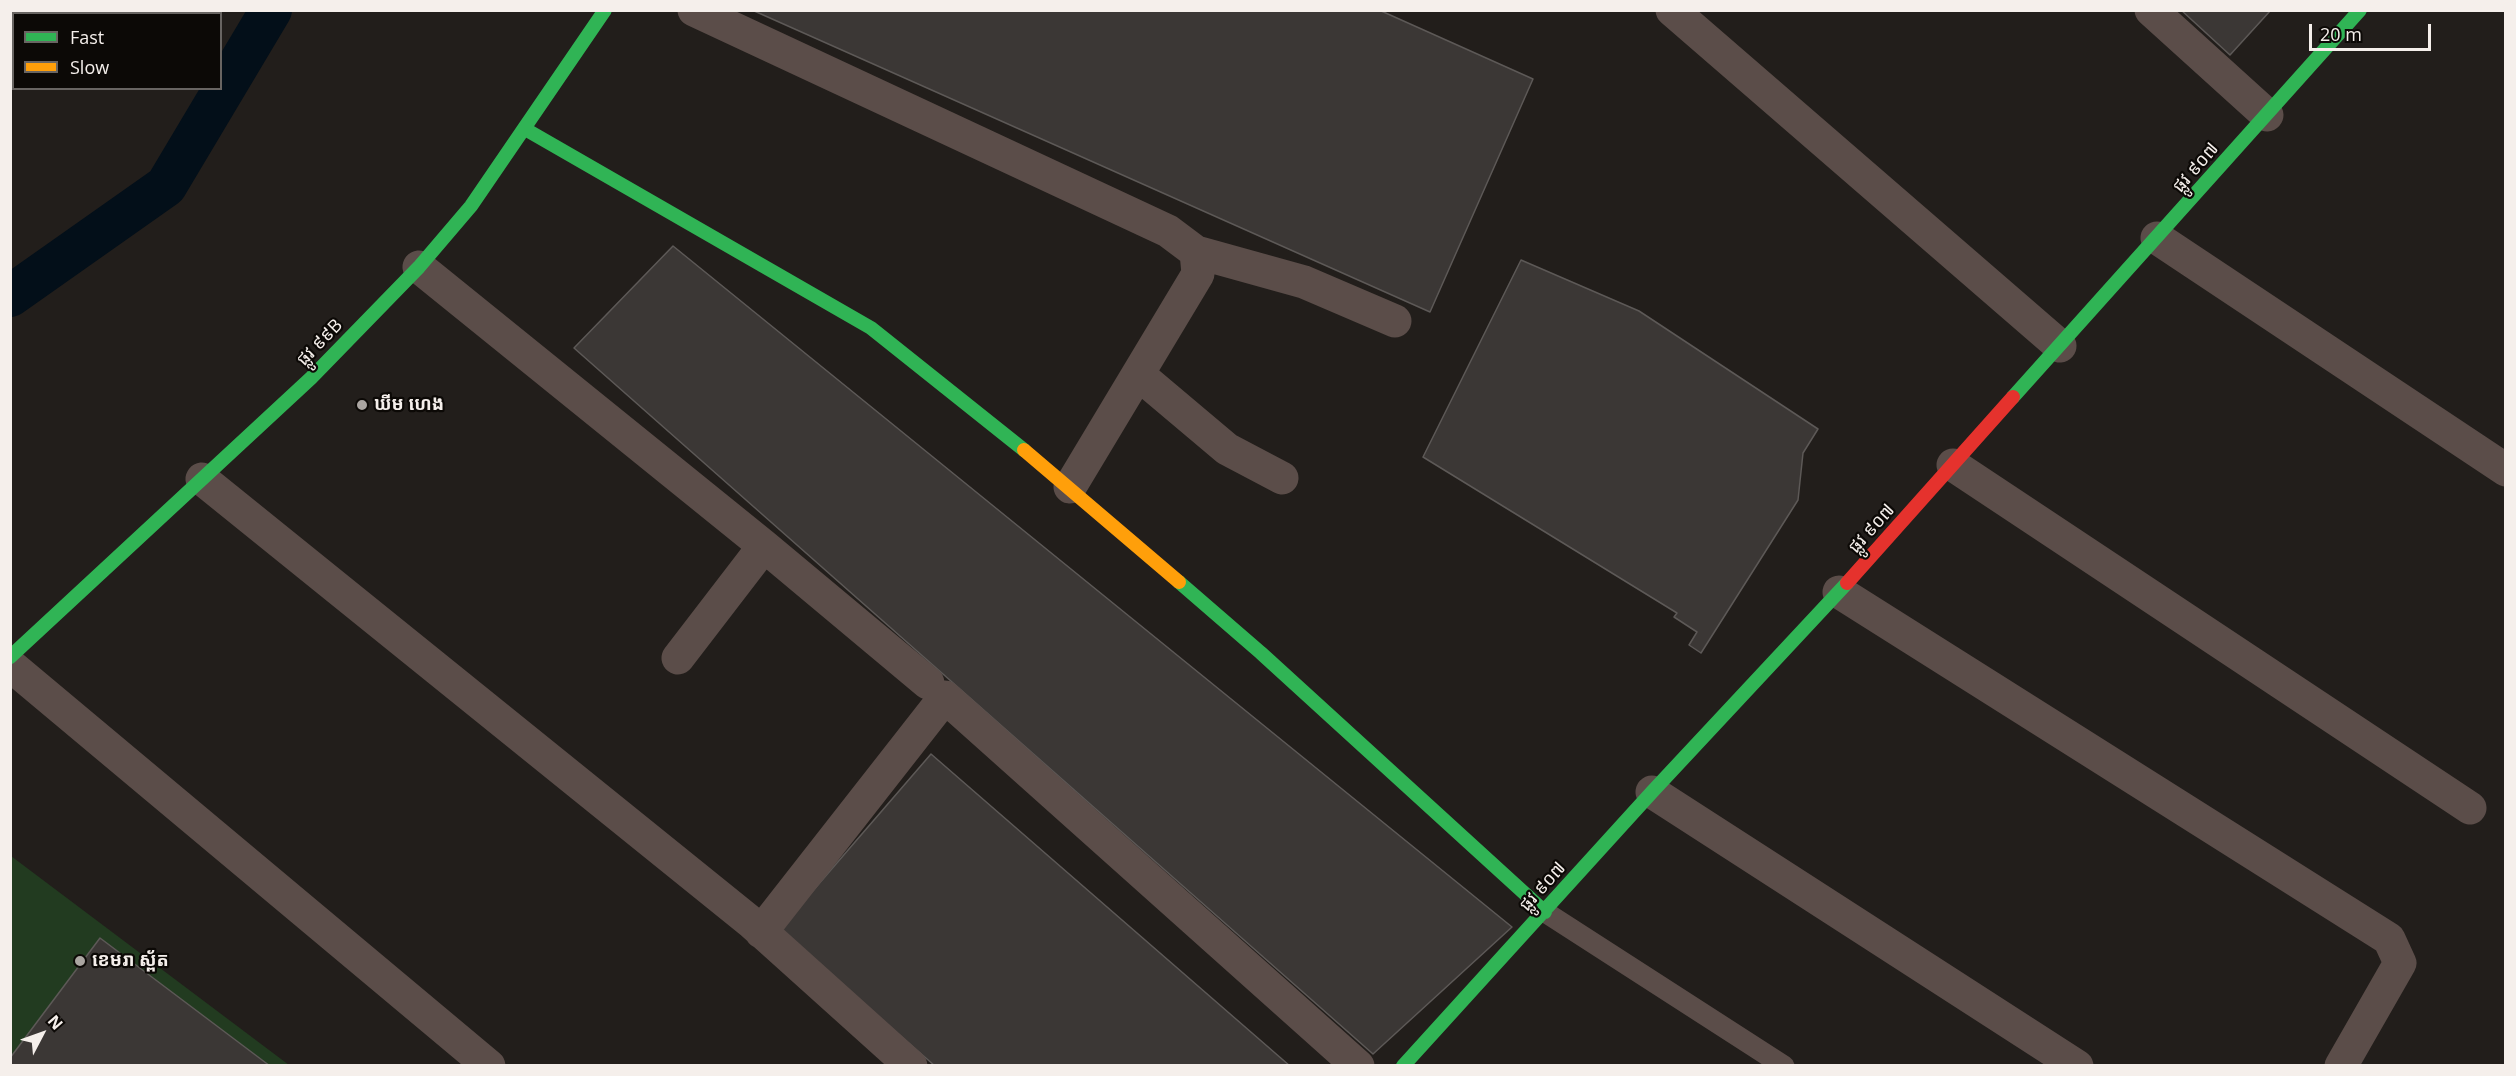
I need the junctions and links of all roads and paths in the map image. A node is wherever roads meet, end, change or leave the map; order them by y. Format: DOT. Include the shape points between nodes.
graph roads {
  1 [pos="605,10"];
  2 [pos="694,10"];
  3 [pos="1672,10"];
  4 [pos="2151,10"];
  5 [pos="2360,10"];
  6 [pos="2267,115"];
  7 [pos="525,129"];
  8 [pos="2157,238"];
  9 [pos="1196,252"];
  10 [pos="419,267"];
  11 [pos="1395,321"];
  12 [pos="2060,346"];
  13 [pos="1138,374"];
  14 [pos="1953,465"];
  15 [pos="2505,470"];
  16 [pos="1282,478"];
  17 [pos="202,479"];
  18 [pos="1070,487"];
  19 [pos="764,546"];
  20 [pos="1839,592"];
  21 [pos="10,657"];
  22 [pos="678,658"];
  23 [pos="10,665"];
  24 [pos="928,683"];
  25 [pos="1652,792"];
  26 [pos="2470,808"];
  27 [pos="1545,912"];
  28 [pos="762,932"];
  29 [pos="489,1065"];
  30 [pos="911,1065"];
  31 [pos="1358,1065"];
  32 [pos="1403,1065"];
  33 [pos="1784,1065"];
  34 [pos="2077,1065"];
  35 [pos="2340,1065"];
  1 -- 7 [label="street, ផ្លូវ ៩៩B"];
  2 -- 9 [label="street" via="1168,231"];
  3 -- 12 [label="street"];
  4 -- 6 [label="street"];
  5 -- 6 [label="street, ផ្លូវ ៩០៧"];
  6 -- 8 [label="street, ផ្លូវ ៩០៧"];
  7 -- 10 [label="street, ផ្លូវ ៩៩B" via="471,206"];
  7 -- 18 [label="street" via="871,328"];
  8 -- 12 [label="street, ផ្លូវ ៩០៧"];
  8 -- 15 [label="street"];
  9 -- 11 [label="street" via="1304,282"];
  9 -- 13 [label="street" via="1198,274"];
  10 -- 17 [label="street, ផ្លូវ ៩៩B" via="311,378"];
  10 -- 19 [label="street"];
  12 -- 14 [label="street, ផ្លូវ ៩០៧"];
  13 -- 16 [label="street" via="1227,449"];
  13 -- 18 [label="street"];
  14 -- 20 [label="street, ផ្លូវ ៩០៧"];
  14 -- 26 [label="street"];
  17 -- 21 [label="street, ផ្លូវ ៩៩B"];
  17 -- 28 [label="street"];
  18 -- 27 [label="street" via="1261,653"];
  19 -- 22 [label="street"];
  19 -- 24 [label="street"];
  20 -- 25 [label="street, ផ្លូវ ៩០៧"];
  20 -- 35 [label="street" via="2389,939 2400,963"];
  23 -- 29 [label="street"];
  25 -- 27 [label="street, ផ្លូវ ៩០៧"];
  25 -- 34 [label="street"];
  27 -- 32 [label="street, ផ្លូវ ៩០៧"];
  27 -- 33 [label="lane"];
  28 -- 30 [label="street"];
  28 -- 31 [label="street" via="945,697"];
}
